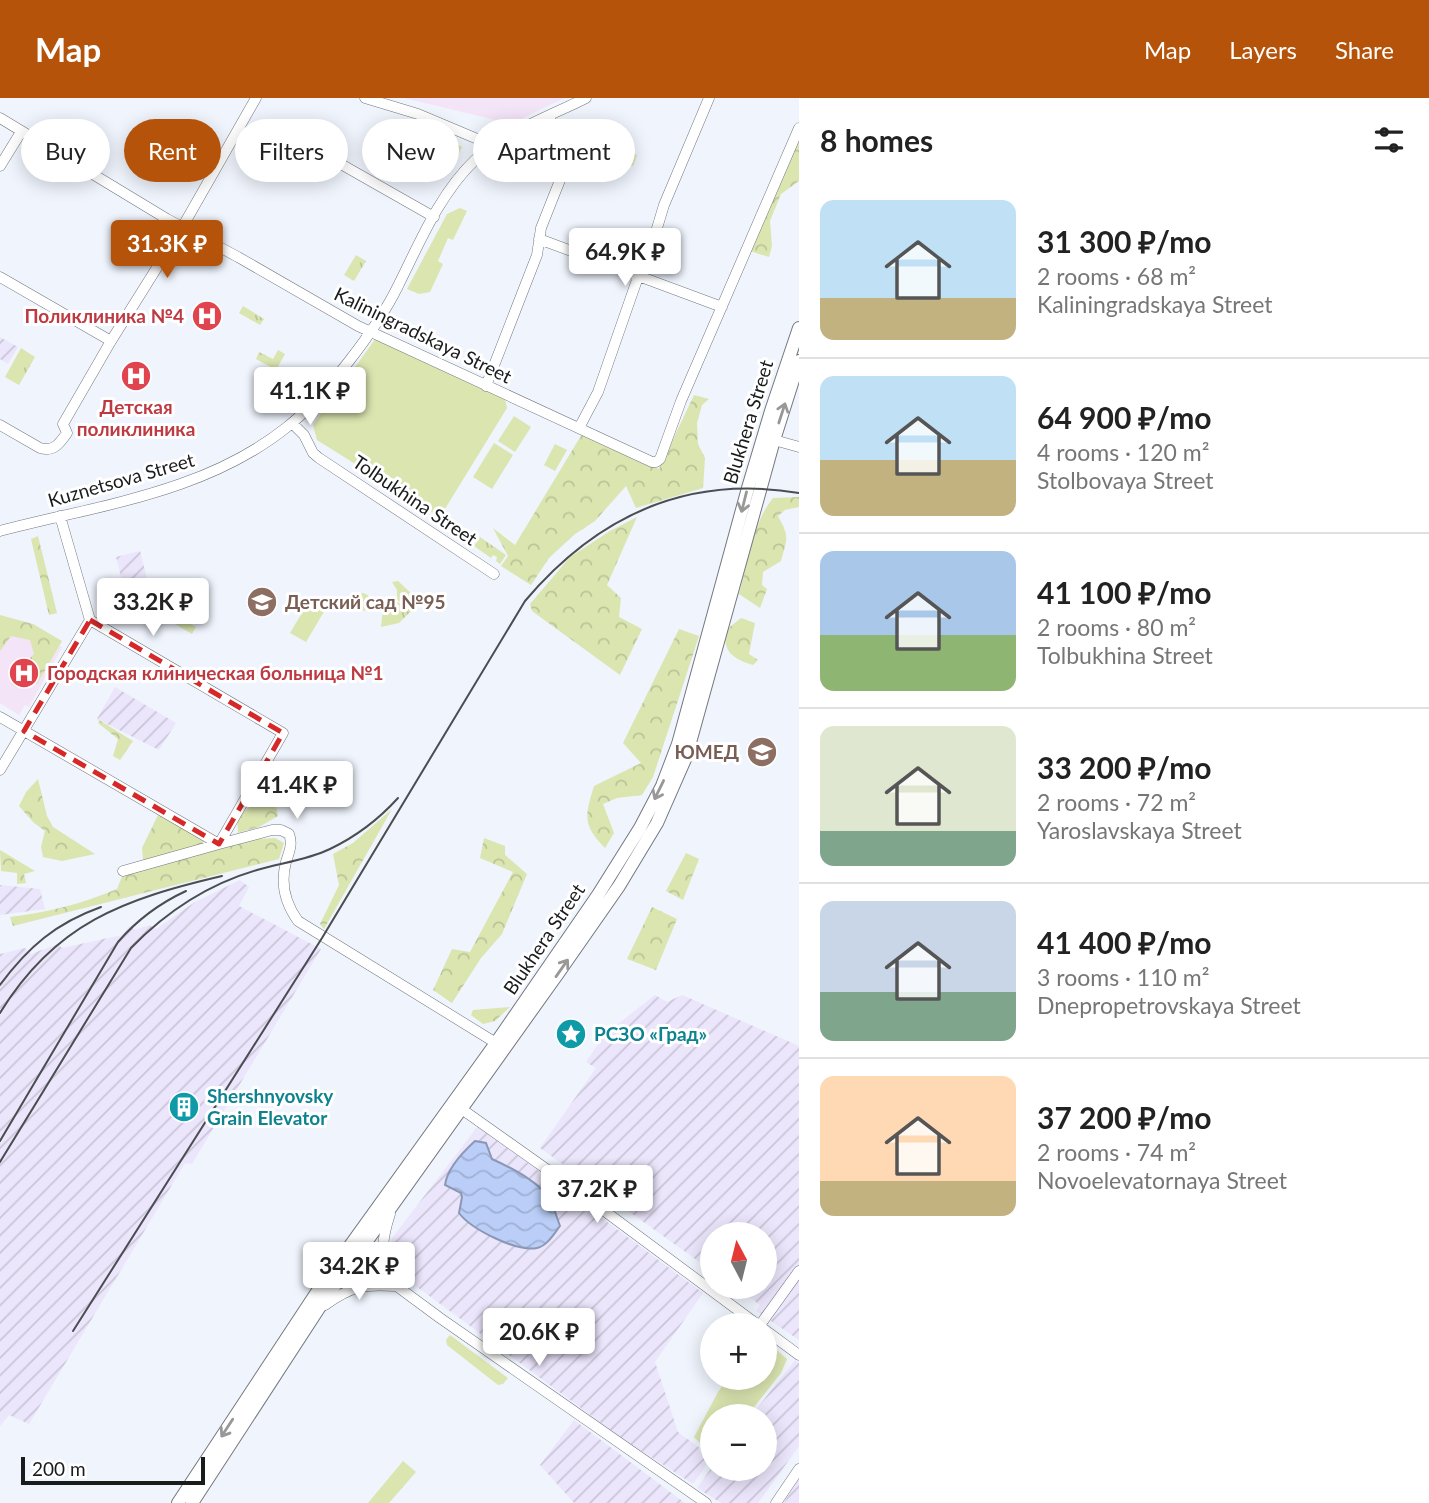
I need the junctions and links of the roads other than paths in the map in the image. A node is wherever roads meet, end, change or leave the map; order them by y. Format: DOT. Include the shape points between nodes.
graph roads {
  1 [pos="256,98"];
  2 [pos="365,98"];
  3 [pos="586,98"];
  4 [pos="709,98"];
  5 [pos="549,117"];
  6 [pos="0,118"];
  7 [pos="545,119"];
  8 [pos="799,128"];
  9 [pos="21,132"];
  10 [pos="473,137"];
  11 [pos="473,164"];
  12 [pos="0,166"];
  13 [pos="348,168"];
  14 [pos="105,182"];
  15 [pos="435,217"];
  16 [pos="183,226"];
  17 [pos="539,239"];
  18 [pos="0,277"];
  19 [pos="638,277"];
  20 [pos="722,307"];
  21 [pos="799,328"];
  22 [pos="369,331"];
  23 [pos="111,341"];
  24 [pos="799,361"];
  25 [pos="486,386"];
  26 [pos="292,423"];
  27 [pos="0,425"];
  28 [pos="579,428"];
  29 [pos="774,440"];
  30 [pos="799,447"];
  31 [pos="60,516"];
  32 [pos="0,531"];
  33 [pos="495,574"];
  34 [pos="90,620"];
  35 [pos="0,717"];
  36 [pos="24,731"];
  37 [pos="0,770"];
  38 [pos="219,844"];
  39 [pos="123,871"];
  40 [pos="500,1045"];
  41 [pos="457,1106"];
  42 [pos="393,1203"];
  43 [pos="356,1256"];
  44 [pos="799,1271"];
  45 [pos="396,1286"];
  46 [pos="319,1308"];
  47 [pos="743,1313"];
  48 [pos="768,1313"];
  49 [pos="777,1339"];
  50 [pos="799,1355"];
  51 [pos="799,1469"];
  52 [pos="178,1503"];
  53 [pos="192,1503"];
  54 [pos="706,1503"];
  55 [pos="776,1503"];
  1 -- 16 [label="street"];
  2 -- 10 [label="street"];
  3 -- 5 [label="street, Kuznetsova Street"];
  4 -- 19 [label="street"];
  5 -- 7 [label="street, Kuznetsova Street"];
  5 -- 17 [label="street" via="567,151 566,165"];
  6 -- 9 [label="street, Kaliningradskaya Street"];
  8 -- 20 [label="street"];
  9 -- 12 [label="street"];
  11 -- 15 [label="street, Kuznetsova Street"];
  13 -- 15 [label="street"];
  14 -- 16 [label="street, Kaliningradskaya Street"];
  15 -- 22 [label="street, Kuznetsova Street"];
  16 -- 22 [label="street, Kaliningradskaya Street"];
  16 -- 23 [label="street"];
  17 -- 19 [label="street"];
  17 -- 25 [label="street" via="537,255"];
  18 -- 23 [label="street"];
  19 -- 20 [label="street"];
  19 -- 28 [label="street" via="598,392"];
  20 -- 28 [label="street, Kaliningradskaya Street" via="660,459 652,462"];
  21 -- 40 [label="main road, Blukhera Street, one-way" via="771,411 682,732 662,786 640,828"];
  22 -- 25 [label="street, Kaliningradskaya Street"];
  22 -- 26 [label="street, Kuznetsova Street"];
  23 -- 27 [label="street" via="63,424 67,433 59,445 40,448"];
  29 -- 24 [label="main road, Blukhera Street, one-way"];
  25 -- 28 [label="street, Kaliningradskaya Street"];
  26 -- 31 [label="street, Kuznetsova Street" via="198,479"];
  26 -- 33 [label="street, Tolbukhina Street" via="319,458"];
  29 -- 30 [label="street"];
  40 -- 29 [label="main road, Blukhera Street, one-way" via="619,886 676,782 713,666"];
  31 -- 32 [label="street, Kuznetsova Street"];
  31 -- 34 [label="street"];
  34 -- 36 [label="street"];
  34 -- 38 [label="street" via="283,733"];
  35 -- 36 [label="street"];
  36 -- 37 [label="street"];
  36 -- 38 [label="street"];
  38 -- 39 [label="street"];
  38 -- 40 [label="street" via="272,830 289,834 283,889 298,921"];
  40 -- 41 [label="main road, Blukhera Street"];
  41 -- 42 [label="main road, Blukhera Street"];
  41 -- 47 [label="street"];
  41 -- 52 [label="main road, Blukhera Street, one-way" via="319,1289"];
  42 -- 43 [label="main road, Blukhera Street"];
  42 -- 45 [label="street" via="383,1234 384,1260"];
  43 -- 45 [label="street"];
  43 -- 46 [label="main road, Blukhera Street"];
  44 -- 48 [label="street"];
  45 -- 46 [label="street" via="352,1288"];
  45 -- 54 [label="street"];
  46 -- 53 [label="main road, Blukhera Street"];
  49 -- 50 [label="street"];
  51 -- 55 [label="street"];
}
